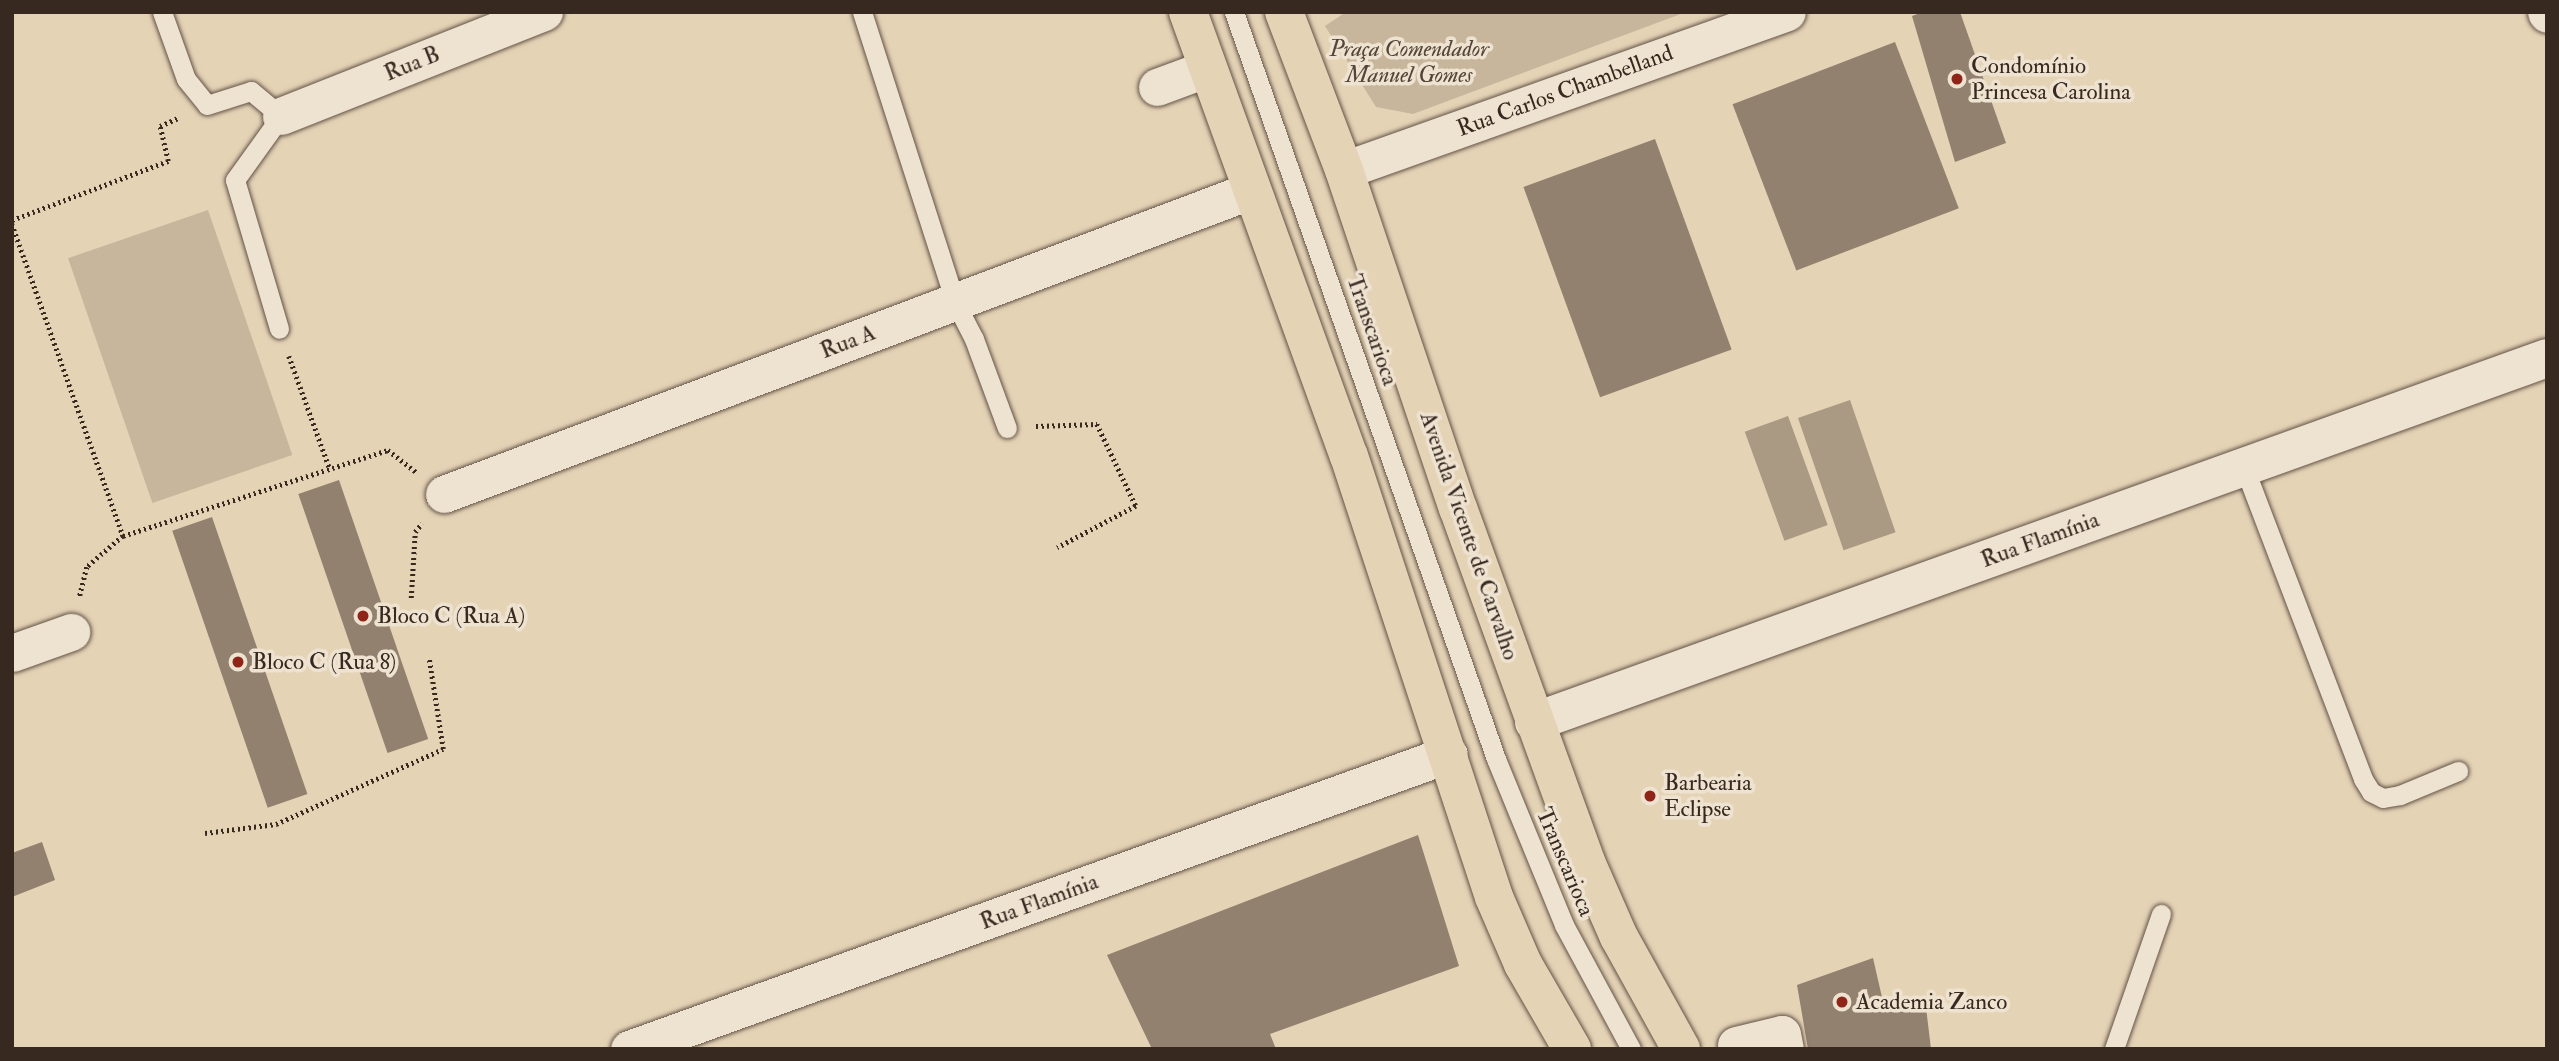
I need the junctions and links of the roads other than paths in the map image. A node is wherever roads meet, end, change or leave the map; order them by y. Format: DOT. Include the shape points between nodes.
graph roads {
  1 [pos="162,12"];
  2 [pos="544,12"];
  3 [pos="862,12"];
  4 [pos="1188,12"];
  5 [pos="1234,12"];
  6 [pos="1284,12"];
  7 [pos="1787,12"];
  8 [pos="1208,68"];
  9 [pos="1157,87"];
  10 [pos="281,116"];
  11 [pos="1344,170"];
  12 [pos="1252,190"];
  13 [pos="955,302"];
  14 [pos="279,329"];
  15 [pos="2547,358"];
  16 [pos="1007,428"];
  17 [pos="2244,467"];
  18 [pos="444,494"];
  19 [pos="71,632"];
  20 [pos="12,653"];
  21 [pos="1534,722"];
  22 [pos="1449,754"];
  23 [pos="2458,771"];
  24 [pos="2161,914"];
  25 [pos="1736,1045"];
  26 [pos="629,1049"];
  27 [pos="1572,1049"];
  28 [pos="1631,1049"];
  29 [pos="1681,1049"];
  30 [pos="1785,1049"];
  31 [pos="2114,1049"];
  1 -- 10 [label="lane" via="186,79 207,105 251,91"];
  2 -- 10 [label="street, Rua B"];
  3 -- 13 [label="lane"];
  4 -- 8 [label="main road"];
  5 -- 28 [label="lane, Transcarioca" via="1496,759 1564,925"];
  6 -- 11 [label="main road, Avenida Vicente de Carvalho"];
  7 -- 11 [label="street, Rua Carlos Chambelland"];
  8 -- 9 [label="street"];
  8 -- 12 [label="main road"];
  10 -- 14 [label="lane" via="235,180"];
  11 -- 21 [label="main road, Avenida Vicente de Carvalho"];
  12 -- 13 [label="street, Rua A"];
  12 -- 22 [label="main road" via="1349,456"];
  13 -- 16 [label="lane"];
  13 -- 18 [label="street, Rua A"];
  15 -- 17 [label="street, Rua Flamínia"];
  17 -- 21 [label="street, Rua Flamínia"];
  17 -- 23 [label="lane" via="2371,792 2384,799"];
  19 -- 20 [label="street"];
  21 -- 29 [label="main road, Avenida Vicente de Carvalho" via="1614,925"];
  22 -- 26 [label="street, Rua Flamínia"];
  22 -- 27 [label="main road" via="1494,897 1523,964"];
  24 -- 31 [label="lane"];
  25 -- 30 [label="street" via="1782,1034"];
}
